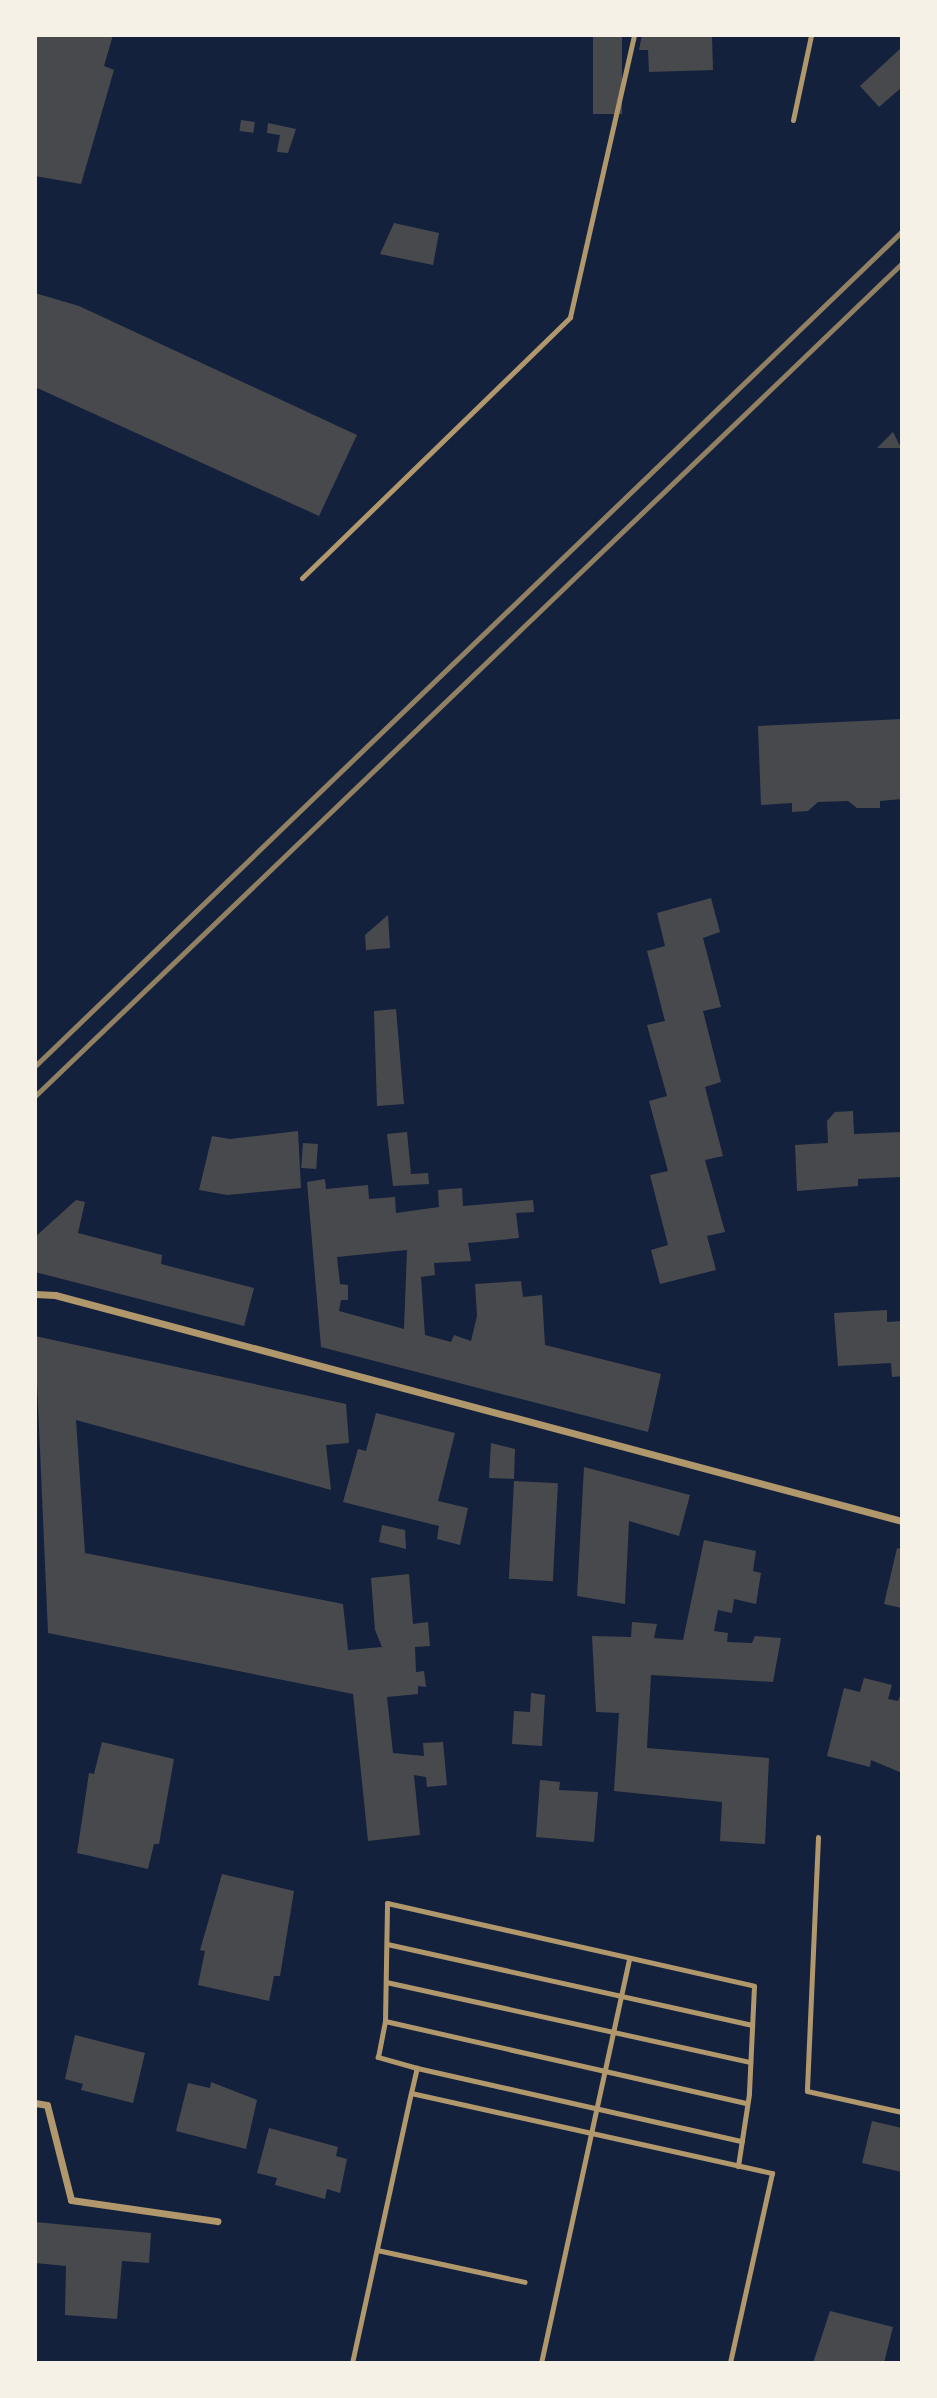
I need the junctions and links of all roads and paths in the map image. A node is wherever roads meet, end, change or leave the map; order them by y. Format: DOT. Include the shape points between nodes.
graph roads {
  1 [pos="634,35"];
  2 [pos="811,35"];
  3 [pos="793,120"];
  4 [pos="302,578"];
  5 [pos="35,1294"];
  6 [pos="902,1521"];
  7 [pos="818,1837"];
  8 [pos="387,1944"];
  9 [pos="629,1958"];
  10 [pos="386,1982"];
  11 [pos="621,1996"];
  12 [pos="385,2021"];
  13 [pos="752,2025"];
  14 [pos="613,2032"];
  15 [pos="750,2062"];
  16 [pos="417,2068"];
  17 [pos="605,2071"];
  18 [pos="411,2093"];
  19 [pos="747,2102"];
  20 [pos="35,2103"];
  21 [pos="597,2108"];
  22 [pos="902,2112"];
  23 [pos="591,2133"];
  24 [pos="742,2141"];
  25 [pos="738,2166"];
  26 [pos="217,2221"];
  27 [pos="377,2250"];
  28 [pos="526,2282"];
  29 [pos="352,2363"];
  30 [pos="541,2363"];
  31 [pos="730,2363"];
  1 -- 4 [label="lane" via="570,317"];
  2 -- 3 [label="lane" via="812,50"];
  5 -- 6 [label="street" via="55,1295"];
  7 -- 22 [label="lane" via="807,2091"];
  8 -- 9 [label="lane" via="387,1903"];
  8 -- 10 [label="lane"];
  8 -- 11 [label="lane"];
  9 -- 11 [label="lane"];
  9 -- 13 [label="lane" via="754,1986"];
  10 -- 12 [label="lane"];
  10 -- 14 [label="lane"];
  11 -- 13 [label="lane"];
  11 -- 14 [label="lane"];
  12 -- 16 [label="lane" via="378,2057"];
  12 -- 17 [label="lane"];
  13 -- 15 [label="lane"];
  14 -- 15 [label="lane"];
  14 -- 17 [label="lane"];
  15 -- 19 [label="lane"];
  16 -- 18 [label="lane"];
  16 -- 21 [label="lane"];
  17 -- 19 [label="lane"];
  17 -- 21 [label="lane"];
  18 -- 23 [label="lane"];
  18 -- 27 [label="lane"];
  19 -- 24 [label="lane"];
  20 -- 26 [label="street" via="47,2105 71,2200"];
  21 -- 23 [label="lane"];
  21 -- 24 [label="lane"];
  23 -- 25 [label="lane"];
  23 -- 30 [label="lane"];
  24 -- 25 [label="lane"];
  25 -- 31 [label="lane" via="772,2173"];
  27 -- 28 [label="lane"];
  27 -- 29 [label="lane"];
}
